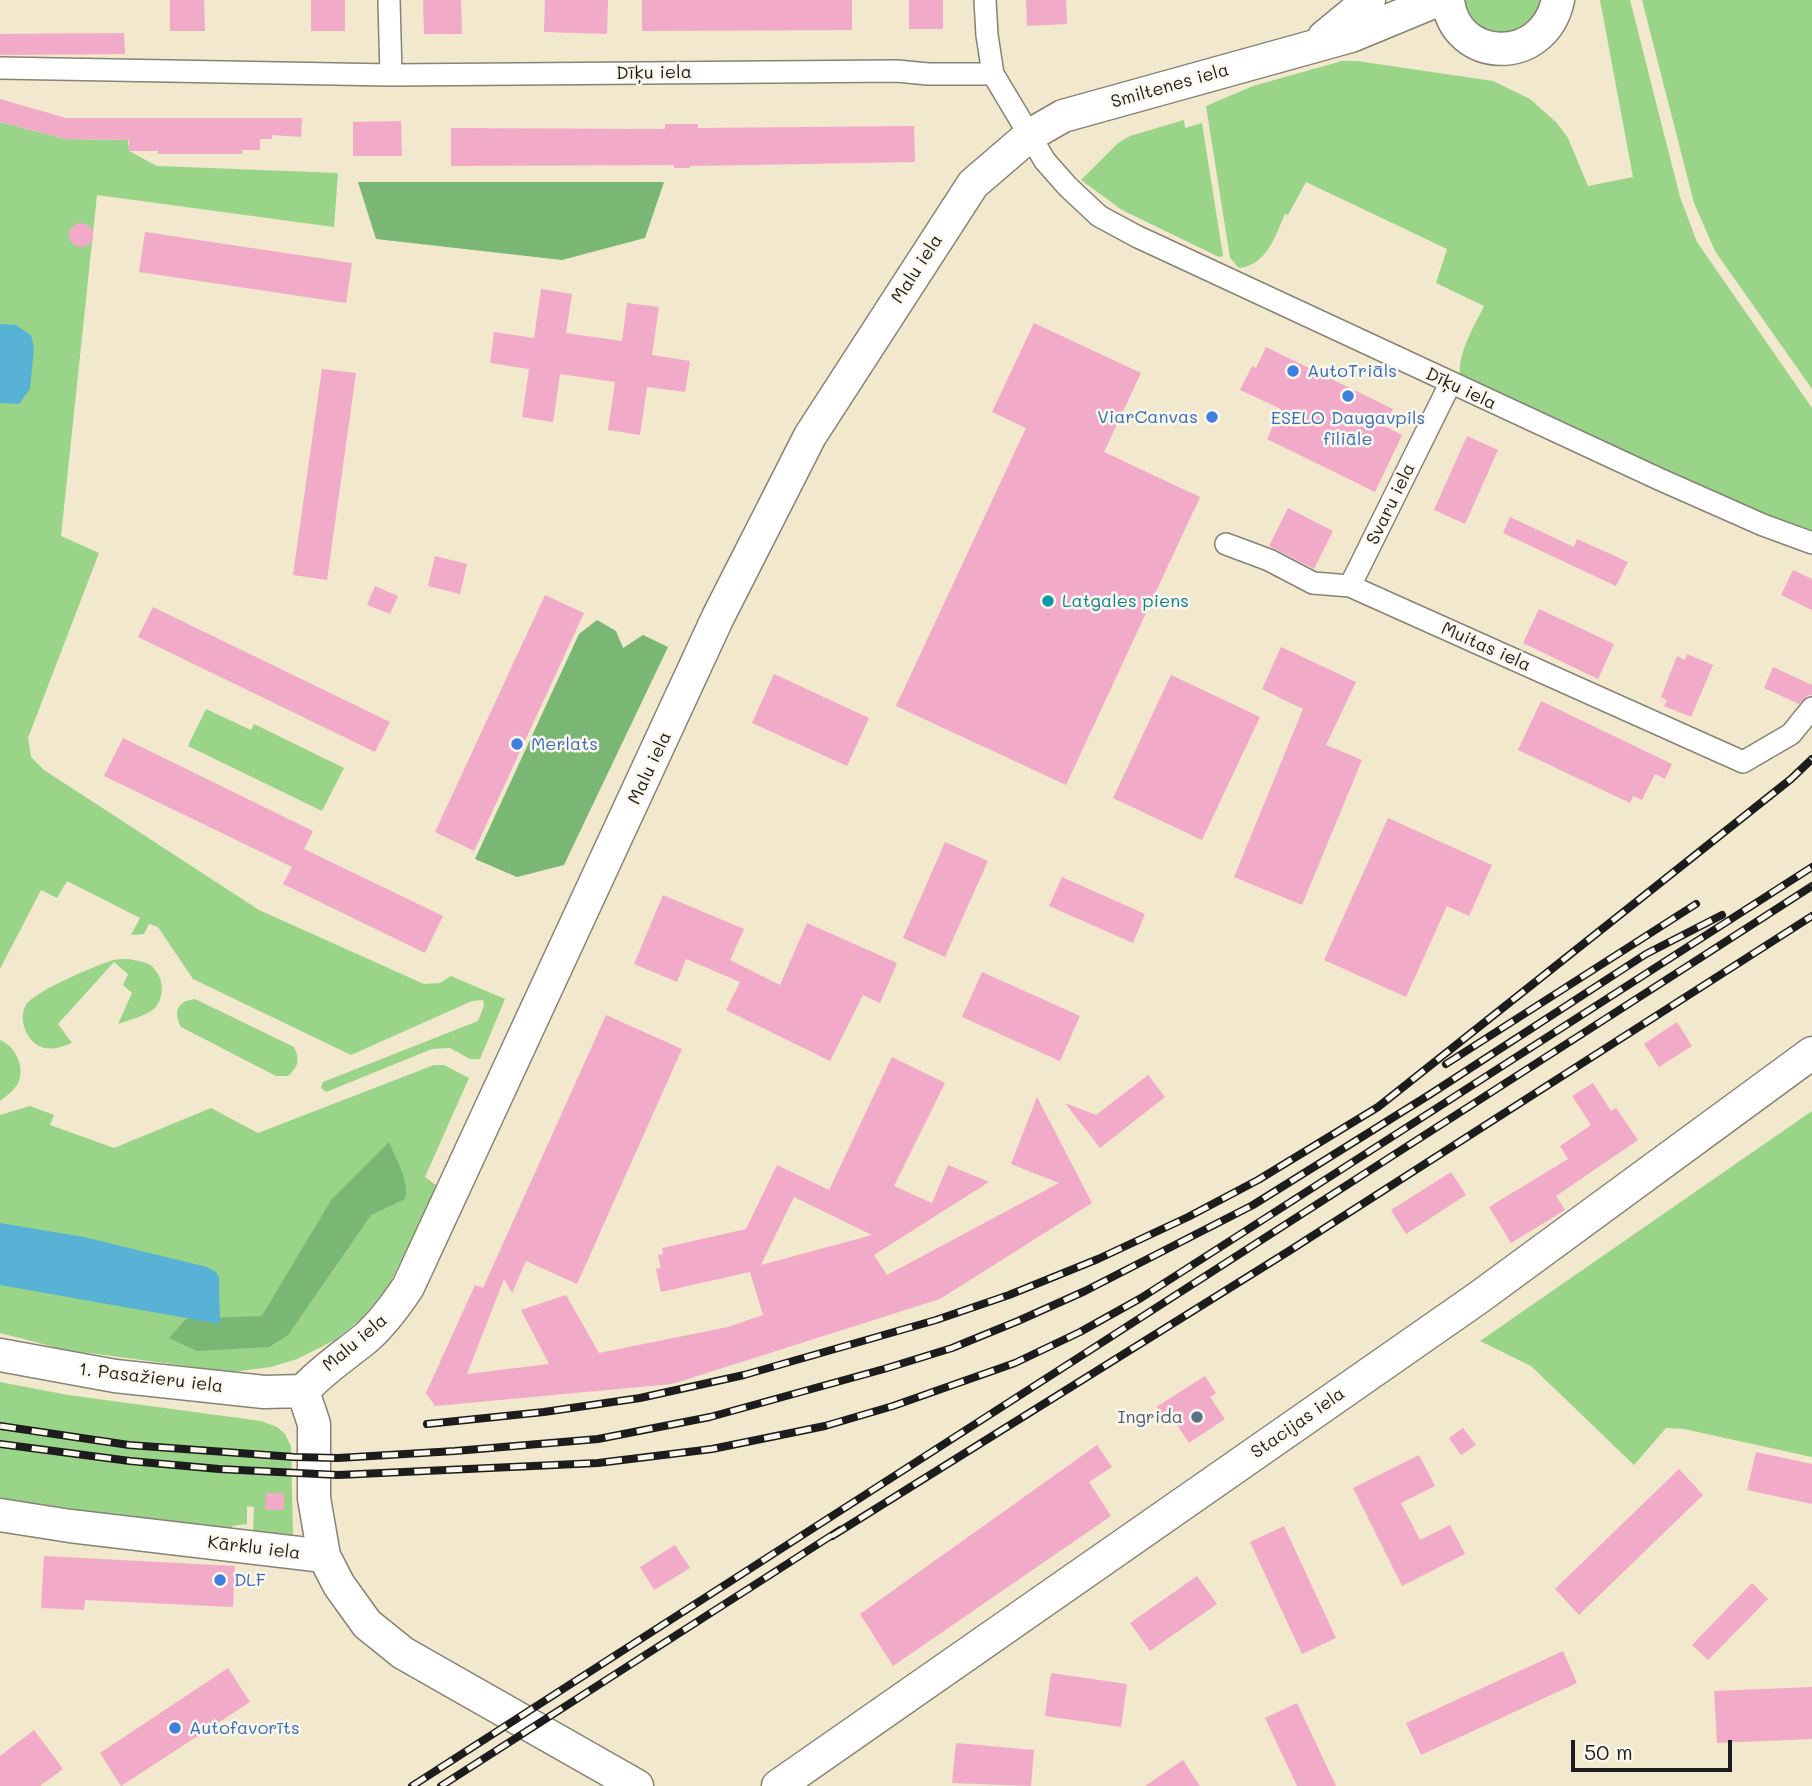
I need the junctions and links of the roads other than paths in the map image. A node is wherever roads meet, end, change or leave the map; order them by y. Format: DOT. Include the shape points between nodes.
graph roads {
  1 [pos="390,0"];
  2 [pos="985,0"];
  3 [pos="1369,0"];
  4 [pos="1438,0"];
  5 [pos="1448,0"];
  6 [pos="1558,0"];
  7 [pos="1461,30"];
  8 [pos="1352,36"];
  9 [pos="1314,45"];
  10 [pos="0,68"];
  11 [pos="993,74"];
  12 [pos="391,75"];
  13 [pos="1030,135"];
  14 [pos="1450,384"];
  15 [pos="1812,543"];
  16 [pos="1226,544"];
  17 [pos="1350,586"];
  18 [pos="1812,708"];
  19 [pos="1809,1063"];
  20 [pos="0,1355"];
  21 [pos="303,1391"];
  22 [pos="0,1515"];
  23 [pos="324,1556"];
  24 [pos="637,1786"];
  25 [pos="778,1786"];
  1 -- 12 [label="street"];
  2 -- 11 [label="street"];
  3 -- 9 [label="street, Smiltenes iela"];
  4 -- 8 [label="street, Smiltenes iela"];
  5 -- 7 [label="street"];
  6 -- 7 [label="street, Smiltenes iela" via="1549,25 1527,44 1499,49 1472,40"];
  7 -- 8 [label="street, Smiltenes iela" via="1418,26"];
  8 -- 9 [label="street, Smiltenes iela"];
  9 -- 13 [label="street, Smiltenes iela" via="1063,116"];
  10 -- 12 [label="street, Dīķu iela"];
  11 -- 12 [label="street, Dīķu iela"];
  11 -- 13 [label="street"];
  13 -- 14 [label="street, Dīķu iela" via="1045,161 1099,216"];
  13 -- 21 [label="street, Malu iela" via="973,184 810,436 722,609 408,1287 367,1337"];
  14 -- 15 [label="street, Dīķu iela" via="1763,526"];
  14 -- 17 [label="street, Svaru iela"];
  16 -- 17 [label="street, Muitas iela" via="1313,583"];
  17 -- 18 [label="street, Muitas iela" via="1743,762 1791,734"];
  19 -- 25 [label="street, Stacijas iela"];
  20 -- 21 [label="street, 1. Pasažieru iela" via="115,1376 264,1392"];
  21 -- 23 [label="street" via="313,1424 314,1498"];
  22 -- 23 [label="street, Kārklu iela"];
  23 -- 24 [label="street, Kārklu iela" via="367,1624 403,1653"];
}
